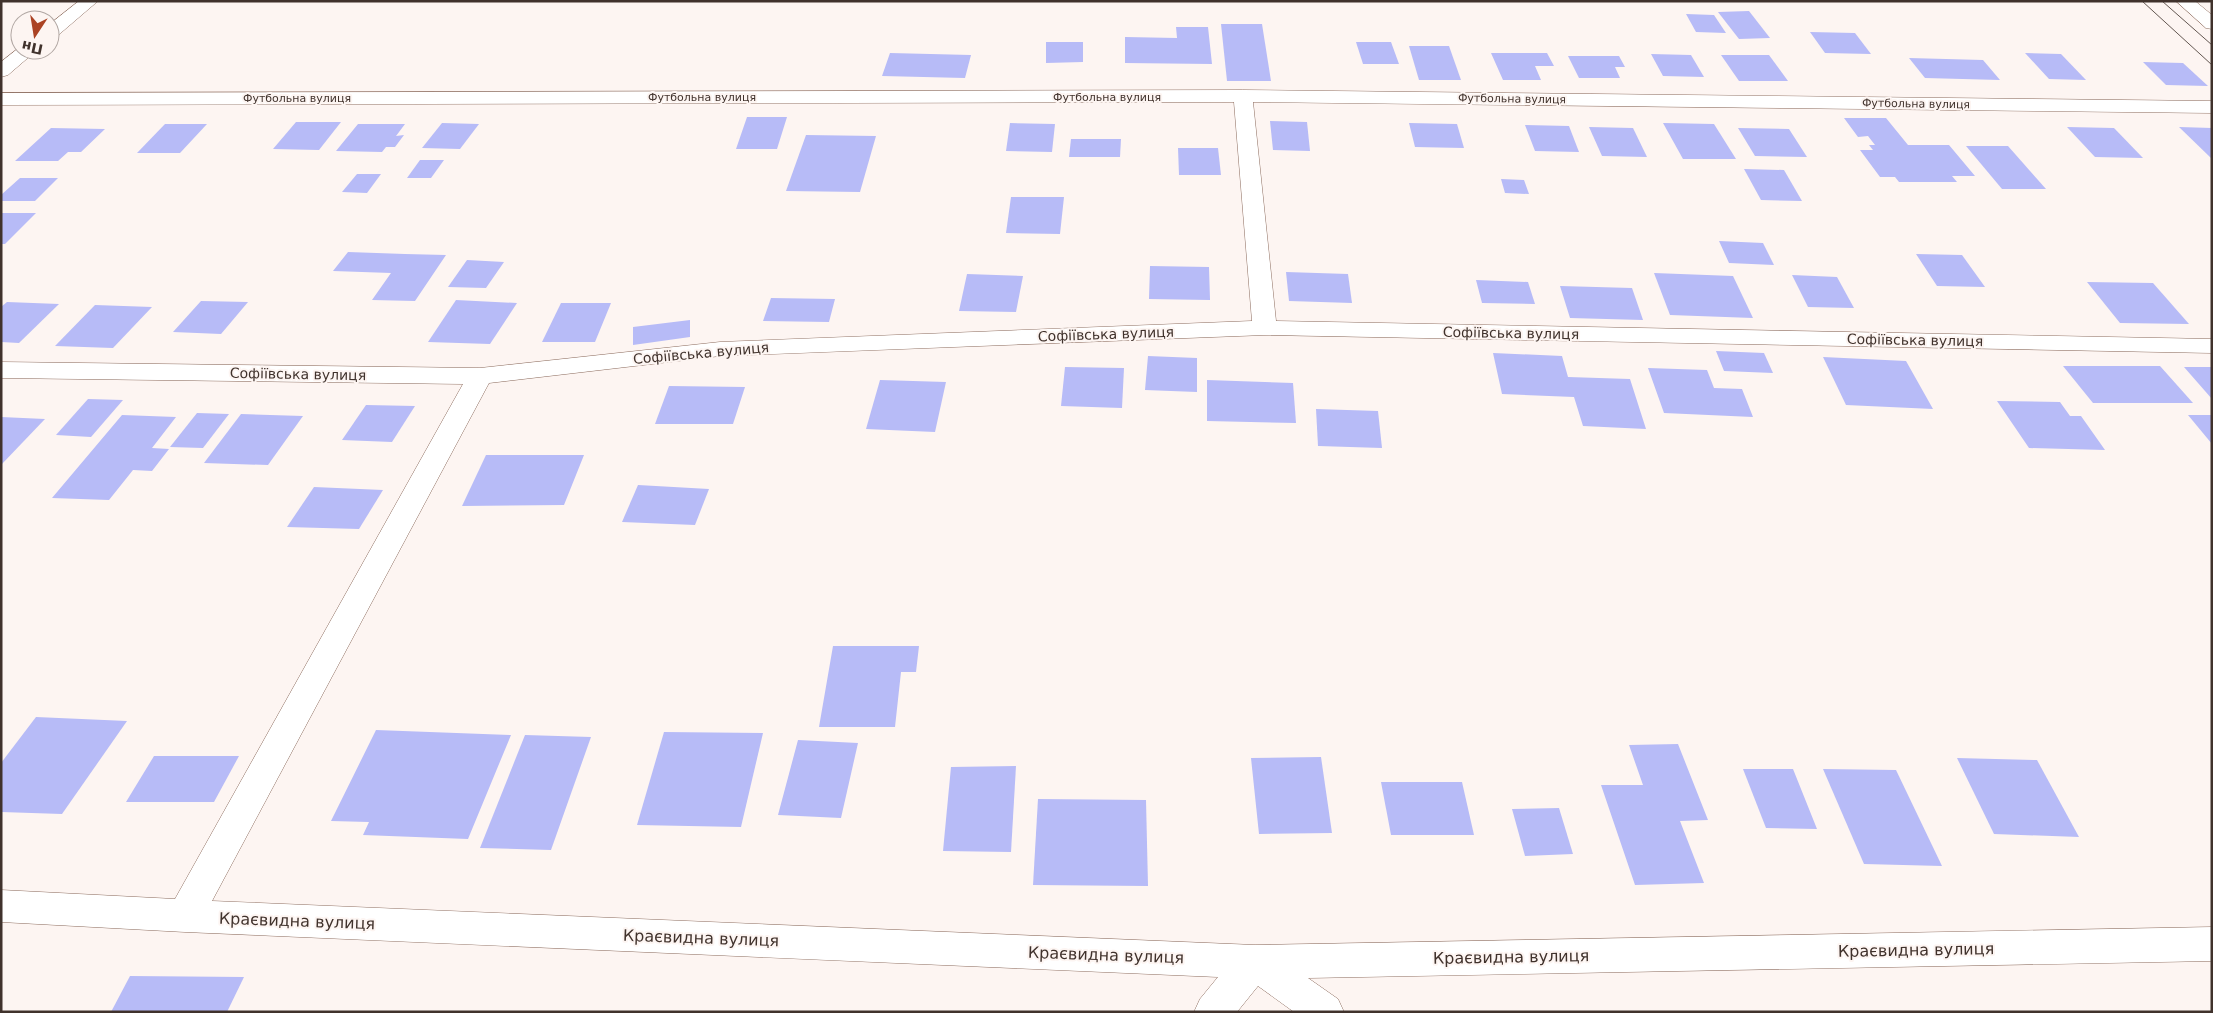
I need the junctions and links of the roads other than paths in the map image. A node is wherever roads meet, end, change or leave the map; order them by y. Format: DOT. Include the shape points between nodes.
graph roads {
  1 [pos="90,1"];
  2 [pos="2184,1"];
  3 [pos="2212,24"];
  4 [pos="60,25"];
  5 [pos="16,60"];
  6 [pos="1,72"];
  7 [pos="1243,96"];
  8 [pos="1,99"];
  9 [pos="2212,107"];
  10 [pos="1265,328"];
  11 [pos="2212,346"];
  12 [pos="1,370"];
  13 [pos="480,376"];
  14 [pos="1,906"];
  15 [pos="185,916"];
  16 [pos="2212,944"];
  17 [pos="1255,962"];
  18 [pos="1214,1012"];
  19 [pos="1325,1012"];
  1 -- 4 [label="street"];
  2 -- 3 [label="street"];
  5 -- 6 [label="street"];
  7 -- 8 [label="street, Футбольна вулиця"];
  7 -- 9 [label="street, Футбольна вулиця"];
  7 -- 10 [label="street"];
  10 -- 11 [label="street, Софіївська вулиця"];
  10 -- 13 [label="street, Софіївська вулиця" via="720,349"];
  12 -- 13 [label="street, Софіївська вулиця"];
  13 -- 15 [label="street"];
  14 -- 15 [label="street, Краєвидна вулиця"];
  15 -- 17 [label="street, Краєвидна вулиця"];
  16 -- 17 [label="street, Краєвидна вулиця"];
  17 -- 18 [label="street"];
  17 -- 19 [label="street"];
}
